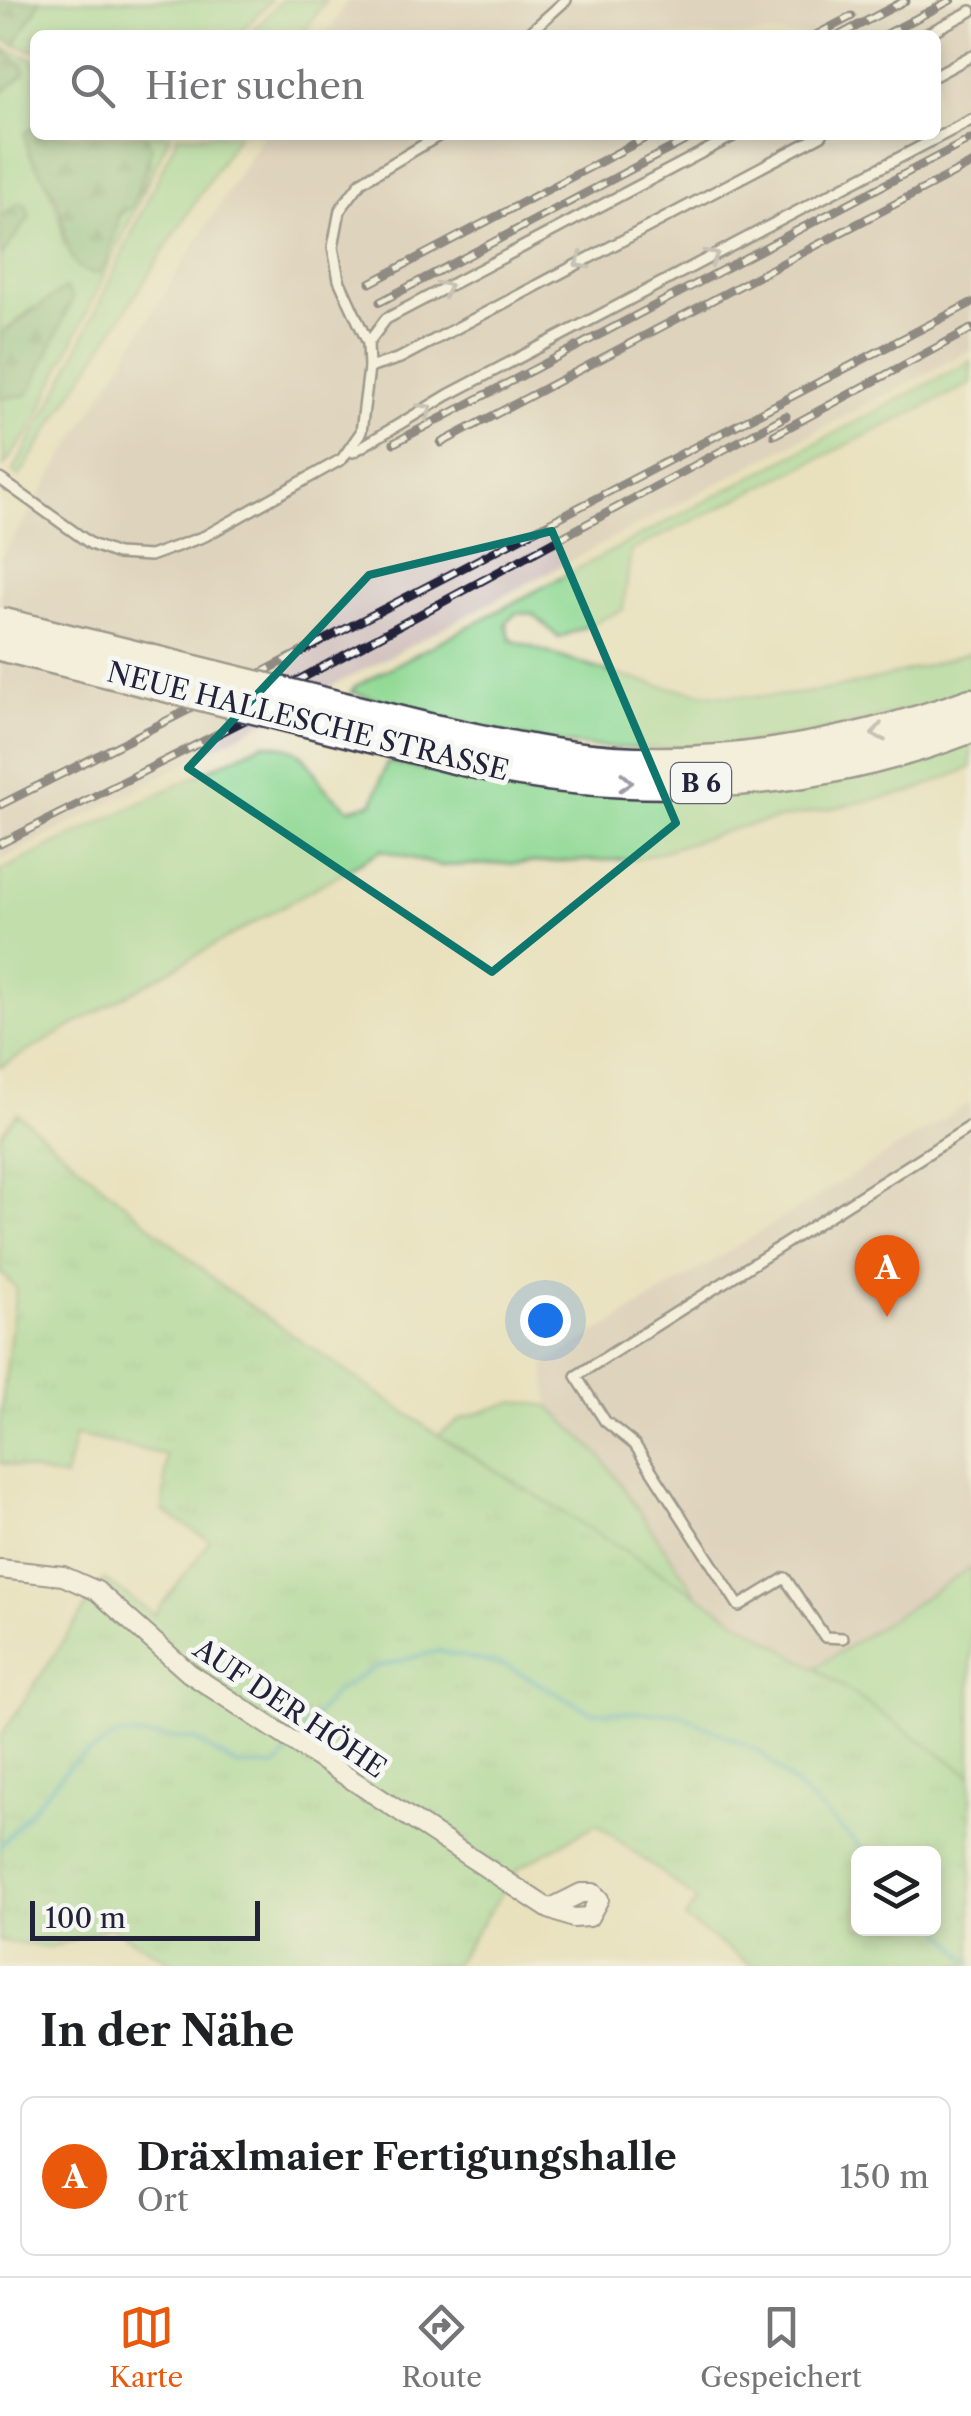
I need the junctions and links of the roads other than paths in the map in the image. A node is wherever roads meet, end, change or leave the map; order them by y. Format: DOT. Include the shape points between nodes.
graph roads {
  1 [pos="566,0"];
  2 [pos="971,11"];
  3 [pos="533,30"];
  4 [pos="935,30"];
  5 [pos="971,56"];
  6 [pos="941,72"];
  7 [pos="971,120"];
  8 [pos="941,136"];
  9 [pos="432,140"];
  10 [pos="726,140"];
  11 [pos="813,140"];
  12 [pos="933,140"];
  13 [pos="368,343"];
  14 [pos="369,368"];
  15 [pos="342,459"];
  16 [pos="0,479"];
  17 [pos="0,623"];
  18 [pos="0,645"];
  19 [pos="971,704"];
  20 [pos="971,727"];
  21 [pos="430,741"];
  22 [pos="971,1126"];
  23 [pos="0,1568"];
  24 [pos="843,1638"];
  25 [pos="549,1909"];
  1 -- 3 [label="lane"];
  2 -- 4 [label="lane"];
  5 -- 6 [label="lane"];
  8 -- 7 [label="lane, one-way"];
  9 -- 13 [label="lane" via="361,182 340,210 333,247 339,280"];
  13 -- 10 [label="lane, one-way" via="386,319"];
  11 -- 14 [label="lane, one-way" via="400,358"];
  15 -- 12 [label="lane, one-way" via="448,395"];
  13 -- 14 [label="lane"];
  14 -- 15 [label="lane" via="361,432"];
  15 -- 16 [label="lane" via="204,536 150,556 117,554 77,534"];
  17 -- 21 [label="main road, NEUE HALLESCHE STRASSE / B 6, bridge"];
  18 -- 21 [label="main road, NEUE HALLESCHE STRASSE / B 6, bridge"];
  19 -- 21 [label="main road, NEUE HALLESCHE STRASSE / B 6, one-way" via="813,749 689,761"];
  21 -- 20 [label="main road, NEUE HALLESCHE STRASSE / B 6, one-way" via="505,772 678,785 906,752"];
  22 -- 24 [label="lane" via="576,1376 605,1421 635,1445 739,1606 785,1578 825,1636"];
  23 -- 25 [label="street, AUF DER HÖHE" via="63,1576 97,1592 189,1674"];
}
